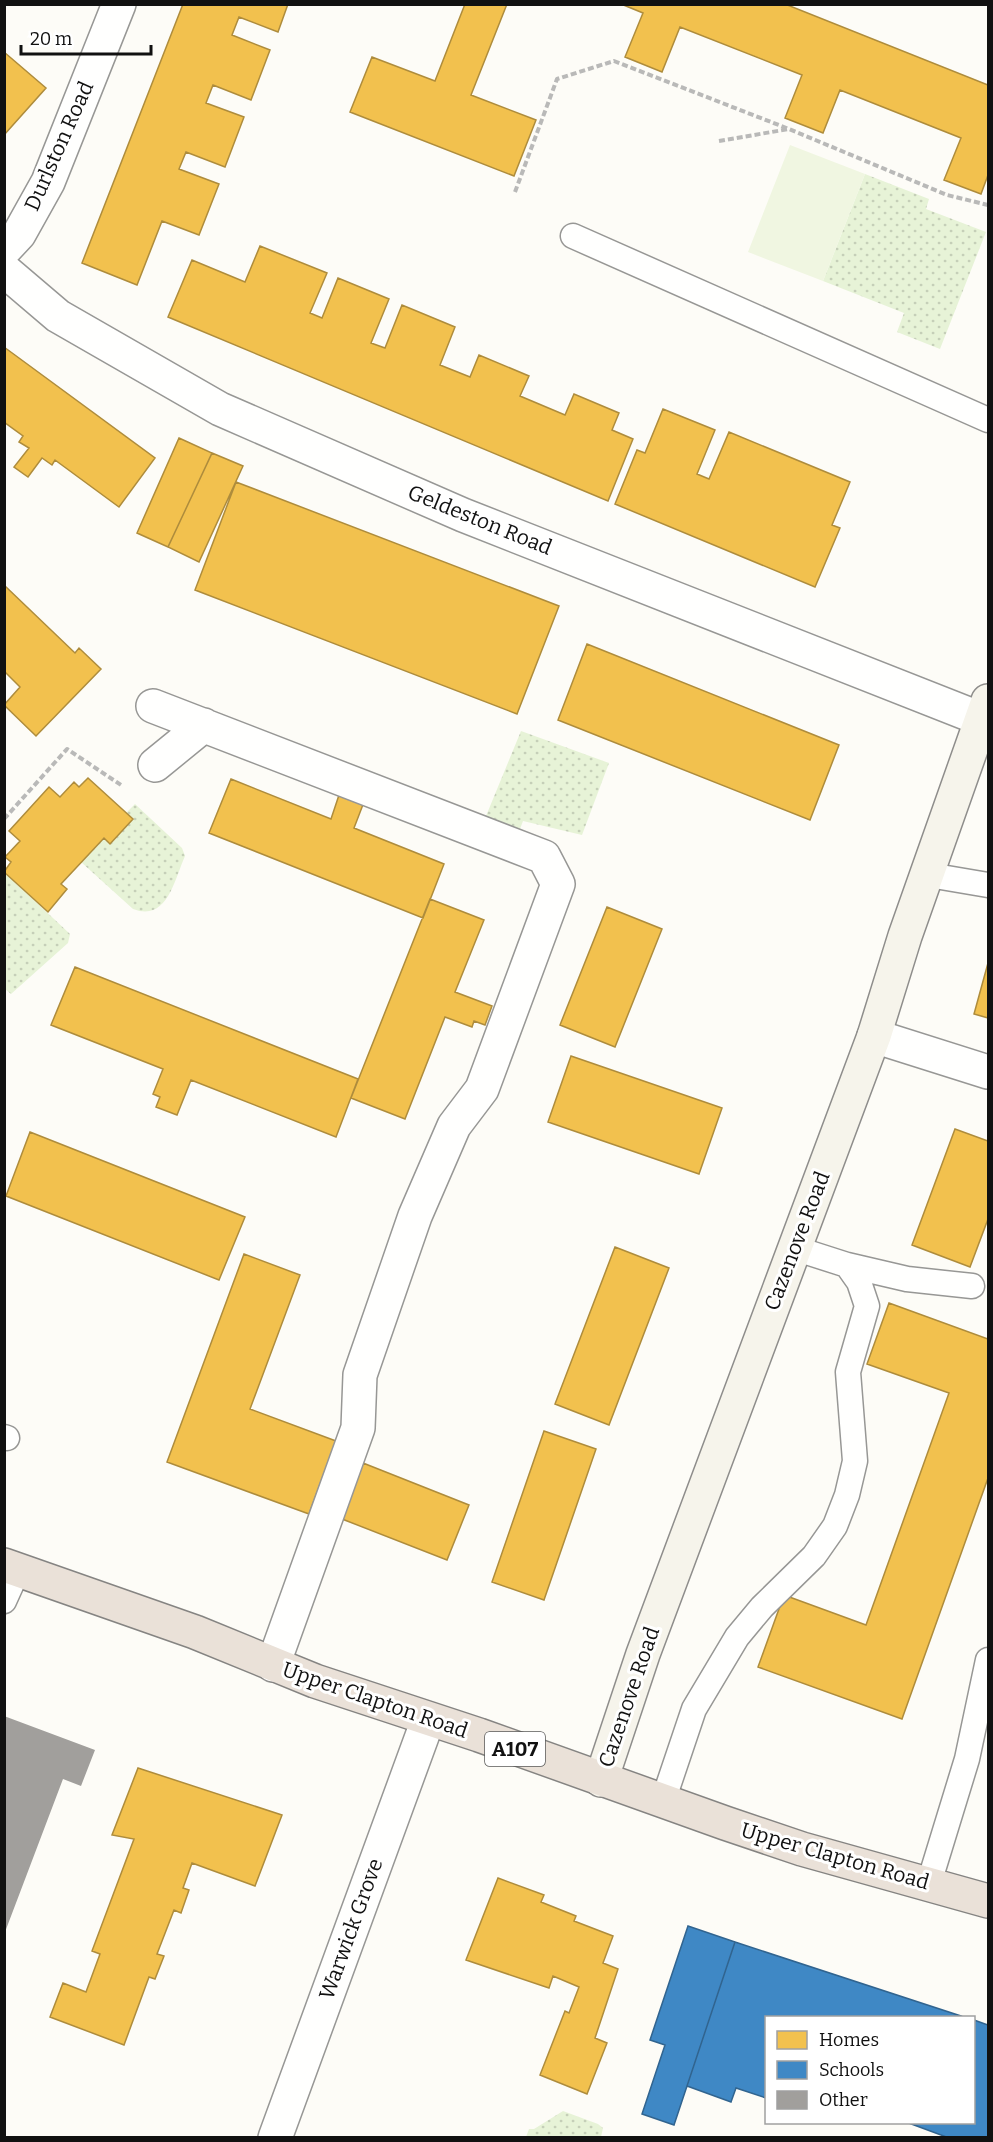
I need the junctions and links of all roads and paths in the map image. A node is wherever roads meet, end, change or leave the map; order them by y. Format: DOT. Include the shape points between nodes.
graph roads {
  1 [pos="118,4"];
  2 [pos="789,129"];
  3 [pos="718,141"];
  4 [pos="515,192"];
  5 [pos="988,205"];
  6 [pos="573,236"];
  7 [pos="4,250"];
  8 [pos="4,270"];
  9 [pos="988,420"];
  10 [pos="153,706"];
  11 [pos="985,710"];
  12 [pos="204,725"];
  13 [pos="156,765"];
  14 [pos="4,819"];
  15 [pos="929,875"];
  16 [pos="988,885"];
  17 [pos="874,1036"];
  18 [pos="988,1072"];
  19 [pos="794,1248"];
  20 [pos="847,1265"];
  21 [pos="972,1286"];
  22 [pos="11,1568"];
  23 [pos="4,1601"];
  24 [pos="988,1660"];
  25 [pos="273,1665"];
  26 [pos="428,1720"];
  27 [pos="601,1780"];
  28 [pos="663,1801"];
  29 [pos="929,1883"];
  30 [pos="988,1901"];
  31 [pos="274,2138"];
  1 -- 7 [label="street, Durlston Road" via="48,182 19,234"];
  2 -- 3 [label="path"];
  2 -- 4 [label="path" via="614,61 557,79"];
  2 -- 5 [label="path" via="947,195"];
  6 -- 9 [label="lane"];
  8 -- 11 [label="street, Geldeston Road" via="58,316 219,409 463,515"];
  10 -- 12 [label="street"];
  11 -- 15 [label="street, Cazenove Road"];
  12 -- 13 [label="street"];
  12 -- 25 [label="street" via="544,857 558,884 482,1089 454,1126 415,1216 360,1375 358,1428"];
  13 -- 14 [label="path" via="123,786 67,749"];
  15 -- 16 [label="lane"];
  15 -- 17 [label="street, Cazenove Road"];
  17 -- 18 [label="street"];
  17 -- 19 [label="street, Cazenove Road"];
  19 -- 20 [label="lane"];
  19 -- 27 [label="street, Cazenove Road" via="643,1654"];
  20 -- 21 [label="lane" via="907,1279"];
  20 -- 28 [label="lane" via="859,1282 867,1306 848,1372 855,1461 847,1495 835,1526 814,1556 737,1637 694,1709"];
  22 -- 23 [label="lane"];
  22 -- 25 [label="highway, Upper Clapton Road / A107" via="152,1616"];
  24 -- 29 [label="lane" via="967,1759"];
  25 -- 26 [label="highway, Upper Clapton Road / A107"];
  26 -- 27 [label="highway, Upper Clapton Road / A107"];
  26 -- 31 [label="street, Warwick Grove"];
  27 -- 28 [label="highway, Upper Clapton Road / A107"];
  28 -- 29 [label="highway, Upper Clapton Road / A107" via="802,1849"];
  29 -- 30 [label="highway, Upper Clapton Road / A107"];
}
